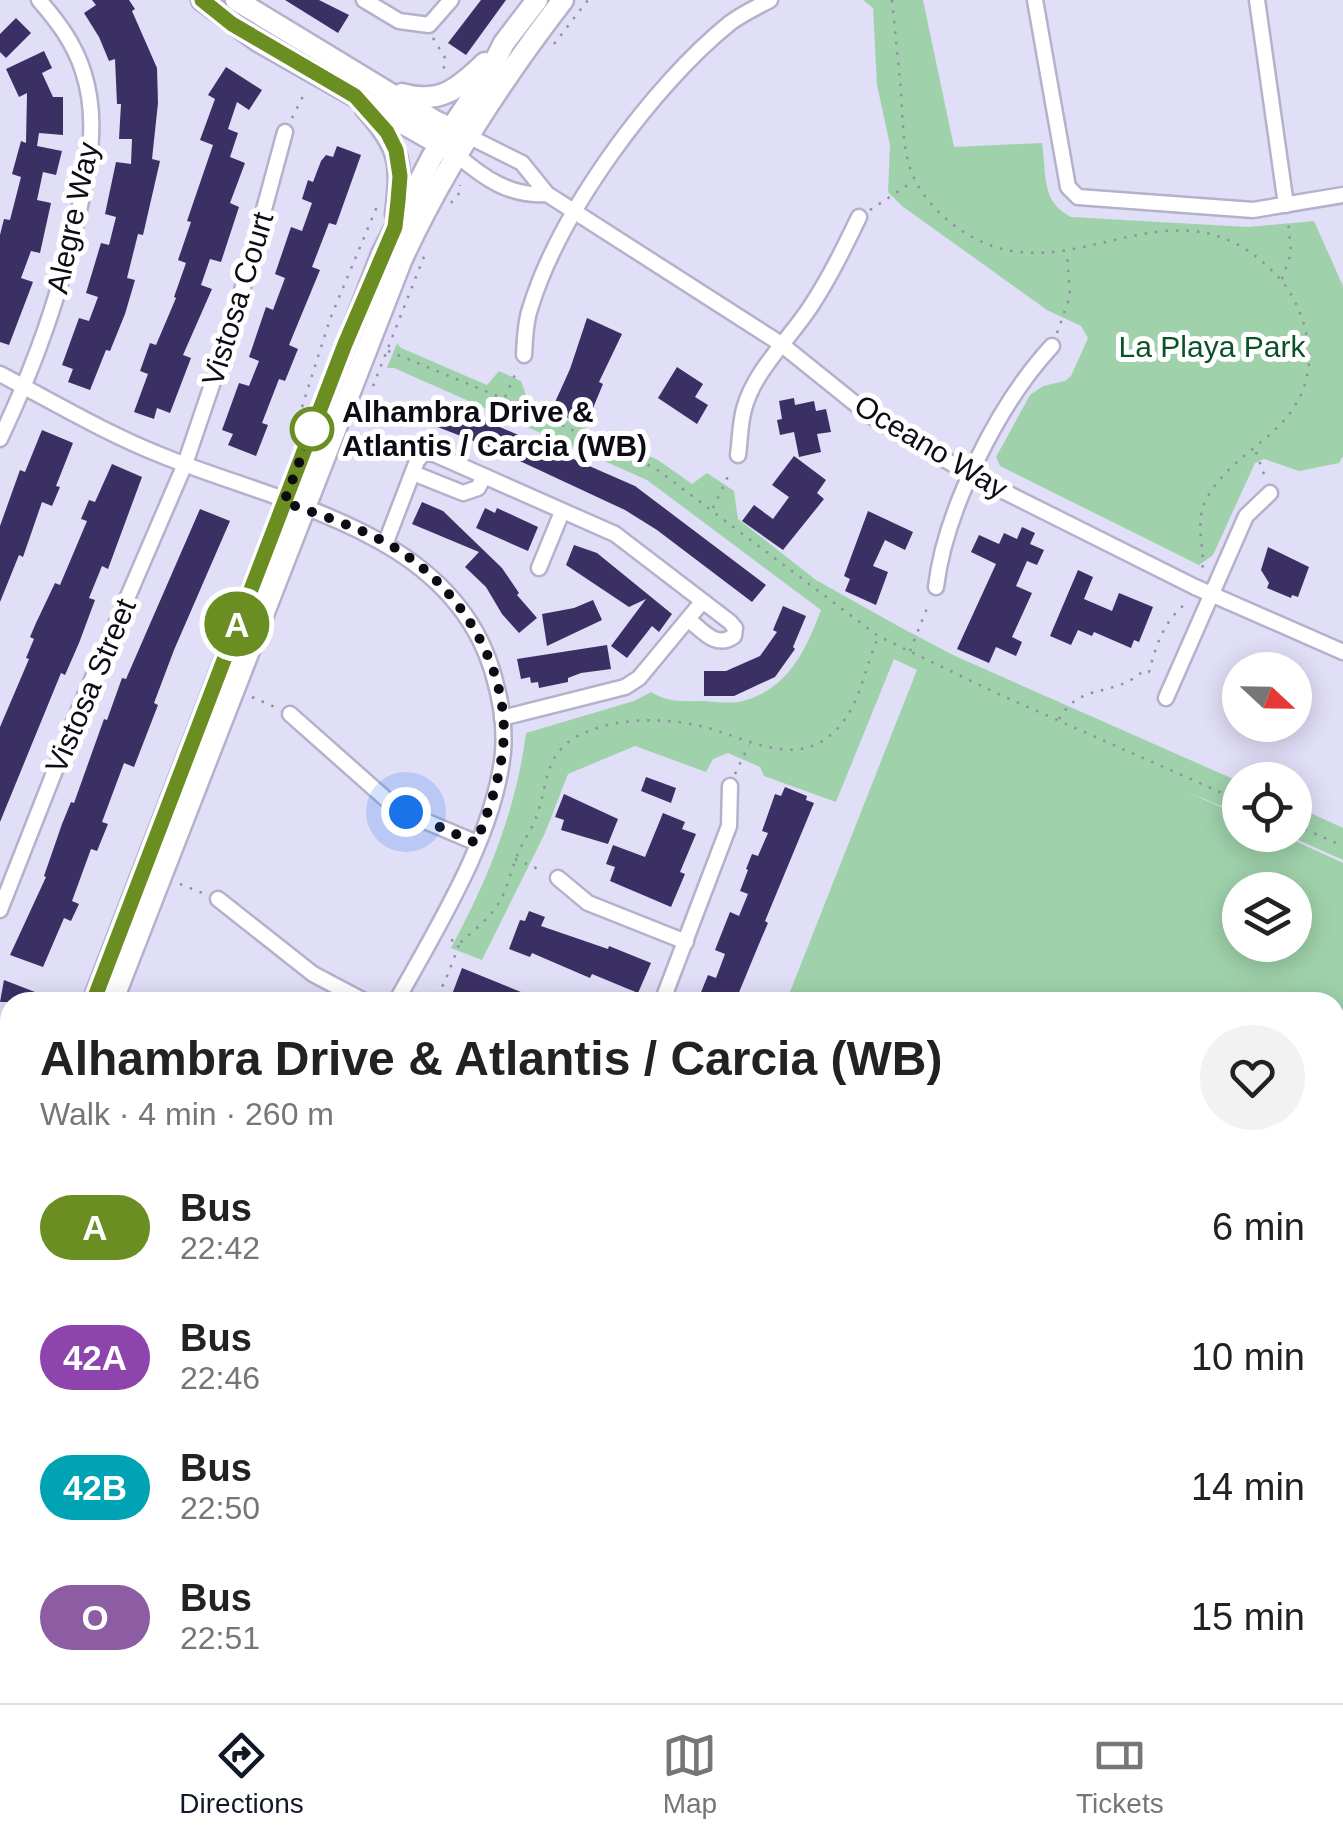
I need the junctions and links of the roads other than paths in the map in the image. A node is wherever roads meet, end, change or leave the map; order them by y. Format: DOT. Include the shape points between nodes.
graph roads {
  1 [pos="39,0"];
  2 [pos="202,0"];
  3 [pos="236,0"];
  4 [pos="364,0"];
  5 [pos="451,0"];
  6 [pos="537,0"];
  7 [pos="563,0"];
  8 [pos="770,0"];
  9 [pos="1035,0"];
  10 [pos="1256,0"];
  11 [pos="504,44"];
  12 [pos="384,89"];
  13 [pos="355,96"];
  14 [pos="285,132"];
  15 [pos="454,141"];
  16 [pos="547,194"];
  17 [pos="1343,195"];
  18 [pos="1286,205"];
  19 [pos="576,211"];
  20 [pos="859,217"];
  21 [pos="395,227"];
  22 [pos="781,344"];
  23 [pos="1052,346"];
  24 [pos="524,355"];
  25 [pos="0,374"];
  26 [pos="24,387"];
  27 [pos="0,439"];
  28 [pos="738,456"];
  29 [pos="185,464"];
  30 [pos="413,473"];
  31 [pos="971,475"];
  32 [pos="484,476"];
  33 [pos="1270,493"];
  34 [pos="294,505"];
  35 [pos="562,512"];
  36 [pos="386,542"];
  37 [pos="540,568"];
  38 [pos="936,587"];
  39 [pos="1210,594"];
  40 [pos="702,602"];
  41 [pos="690,620"];
  42 [pos="1343,652"];
  43 [pos="1166,698"];
  44 [pos="290,714"];
  45 [pos="502,718"];
  46 [pos="730,786"];
  47 [pos="476,843"];
  48 [pos="558,878"];
  49 [pos="218,900"];
  50 [pos="0,910"];
  51 [pos="686,942"];
  52 [pos="96,992"];
  53 [pos="116,992"];
  54 [pos="347,992"];
  55 [pos="401,992"];
  56 [pos="666,992"];
  1 -- 26 [label="street, Alegre Way" via="83,69 92,134 67,262"];
  2 -- 13 [label="main road" via="245,33"];
  3 -- 12 [label="main road"];
  4 -- 5 [label="street" via="412,26 429,26"];
  6 -- 11 [label="main road"];
  7 -- 15 [label="main road"];
  8 -- 19 [label="street" via="698,51 605,164"];
  9 -- 18 [label="street" via="1068,187 1078,197 1253,210"];
  10 -- 18 [label="street"];
  11 -- 12 [label="main road" via="457,90 442,96 416,98"];
  11 -- 15 [label="main road"];
  12 -- 15 [label="main road"];
  13 -- 15 [label="main road"];
  13 -- 21 [label="main road" via="398,155"];
  14 -- 29 [label="street, Vistosa Court" via="239,303"];
  15 -- 16 [label="street, Oceano Way" via="522,163"];
  15 -- 16 [label="street, Oceano Way" via="474,170 515,194"];
  15 -- 21 [label="main road"];
  15 -- 34 [label="main road"];
  16 -- 19 [label="street, Oceano Way"];
  17 -- 18 [label="street"];
  19 -- 22 [label="street, Oceano Way"];
  19 -- 24 [label="street" via="529,312"];
  20 -- 22 [label="street" via="827,280"];
  21 -- 34 [label="main road"];
  22 -- 28 [label="street" via="743,412"];
  22 -- 31 [label="street, Oceano Way" via="868,414"];
  23 -- 31 [label="street" via="1024,376"];
  25 -- 26 [label="street"];
  26 -- 27 [label="street, Alegre Way"];
  26 -- 29 [label="street"];
  29 -- 34 [label="street"];
  29 -- 50 [label="street, Vistosa Street"];
  30 -- 32 [label="street" via="464,493 478,488"];
  30 -- 32 [label="street" via="423,454 432,453"];
  30 -- 36 [label="street"];
  31 -- 38 [label="street" via="944,536"];
  31 -- 39 [label="street, Oceano Way"];
  32 -- 35 [label="street"];
  33 -- 39 [label="street" via="1246,516"];
  34 -- 36 [label="street"];
  34 -- 52 [label="main road"];
  34 -- 53 [label="main road"];
  35 -- 37 [label="street"];
  35 -- 40 [label="street" via="615,534"];
  36 -- 45 [label="street" via="434,578 464,613 490,662"];
  39 -- 42 [label="street, Oceano Way"];
  39 -- 43 [label="street"];
  40 -- 41 [label="street"];
  40 -- 41 [label="street" via="730,622 734,636 714,640"];
  41 -- 45 [label="street" via="626,687"];
  44 -- 47 [label="street" via="387,800"];
  45 -- 47 [label="street" via="503,752"];
  46 -- 51 [label="street" via="729,826"];
  47 -- 55 [label="street"];
  48 -- 51 [label="street" via="588,903"];
  49 -- 54 [label="street" via="312,974"];
  51 -- 56 [label="street"];
}
